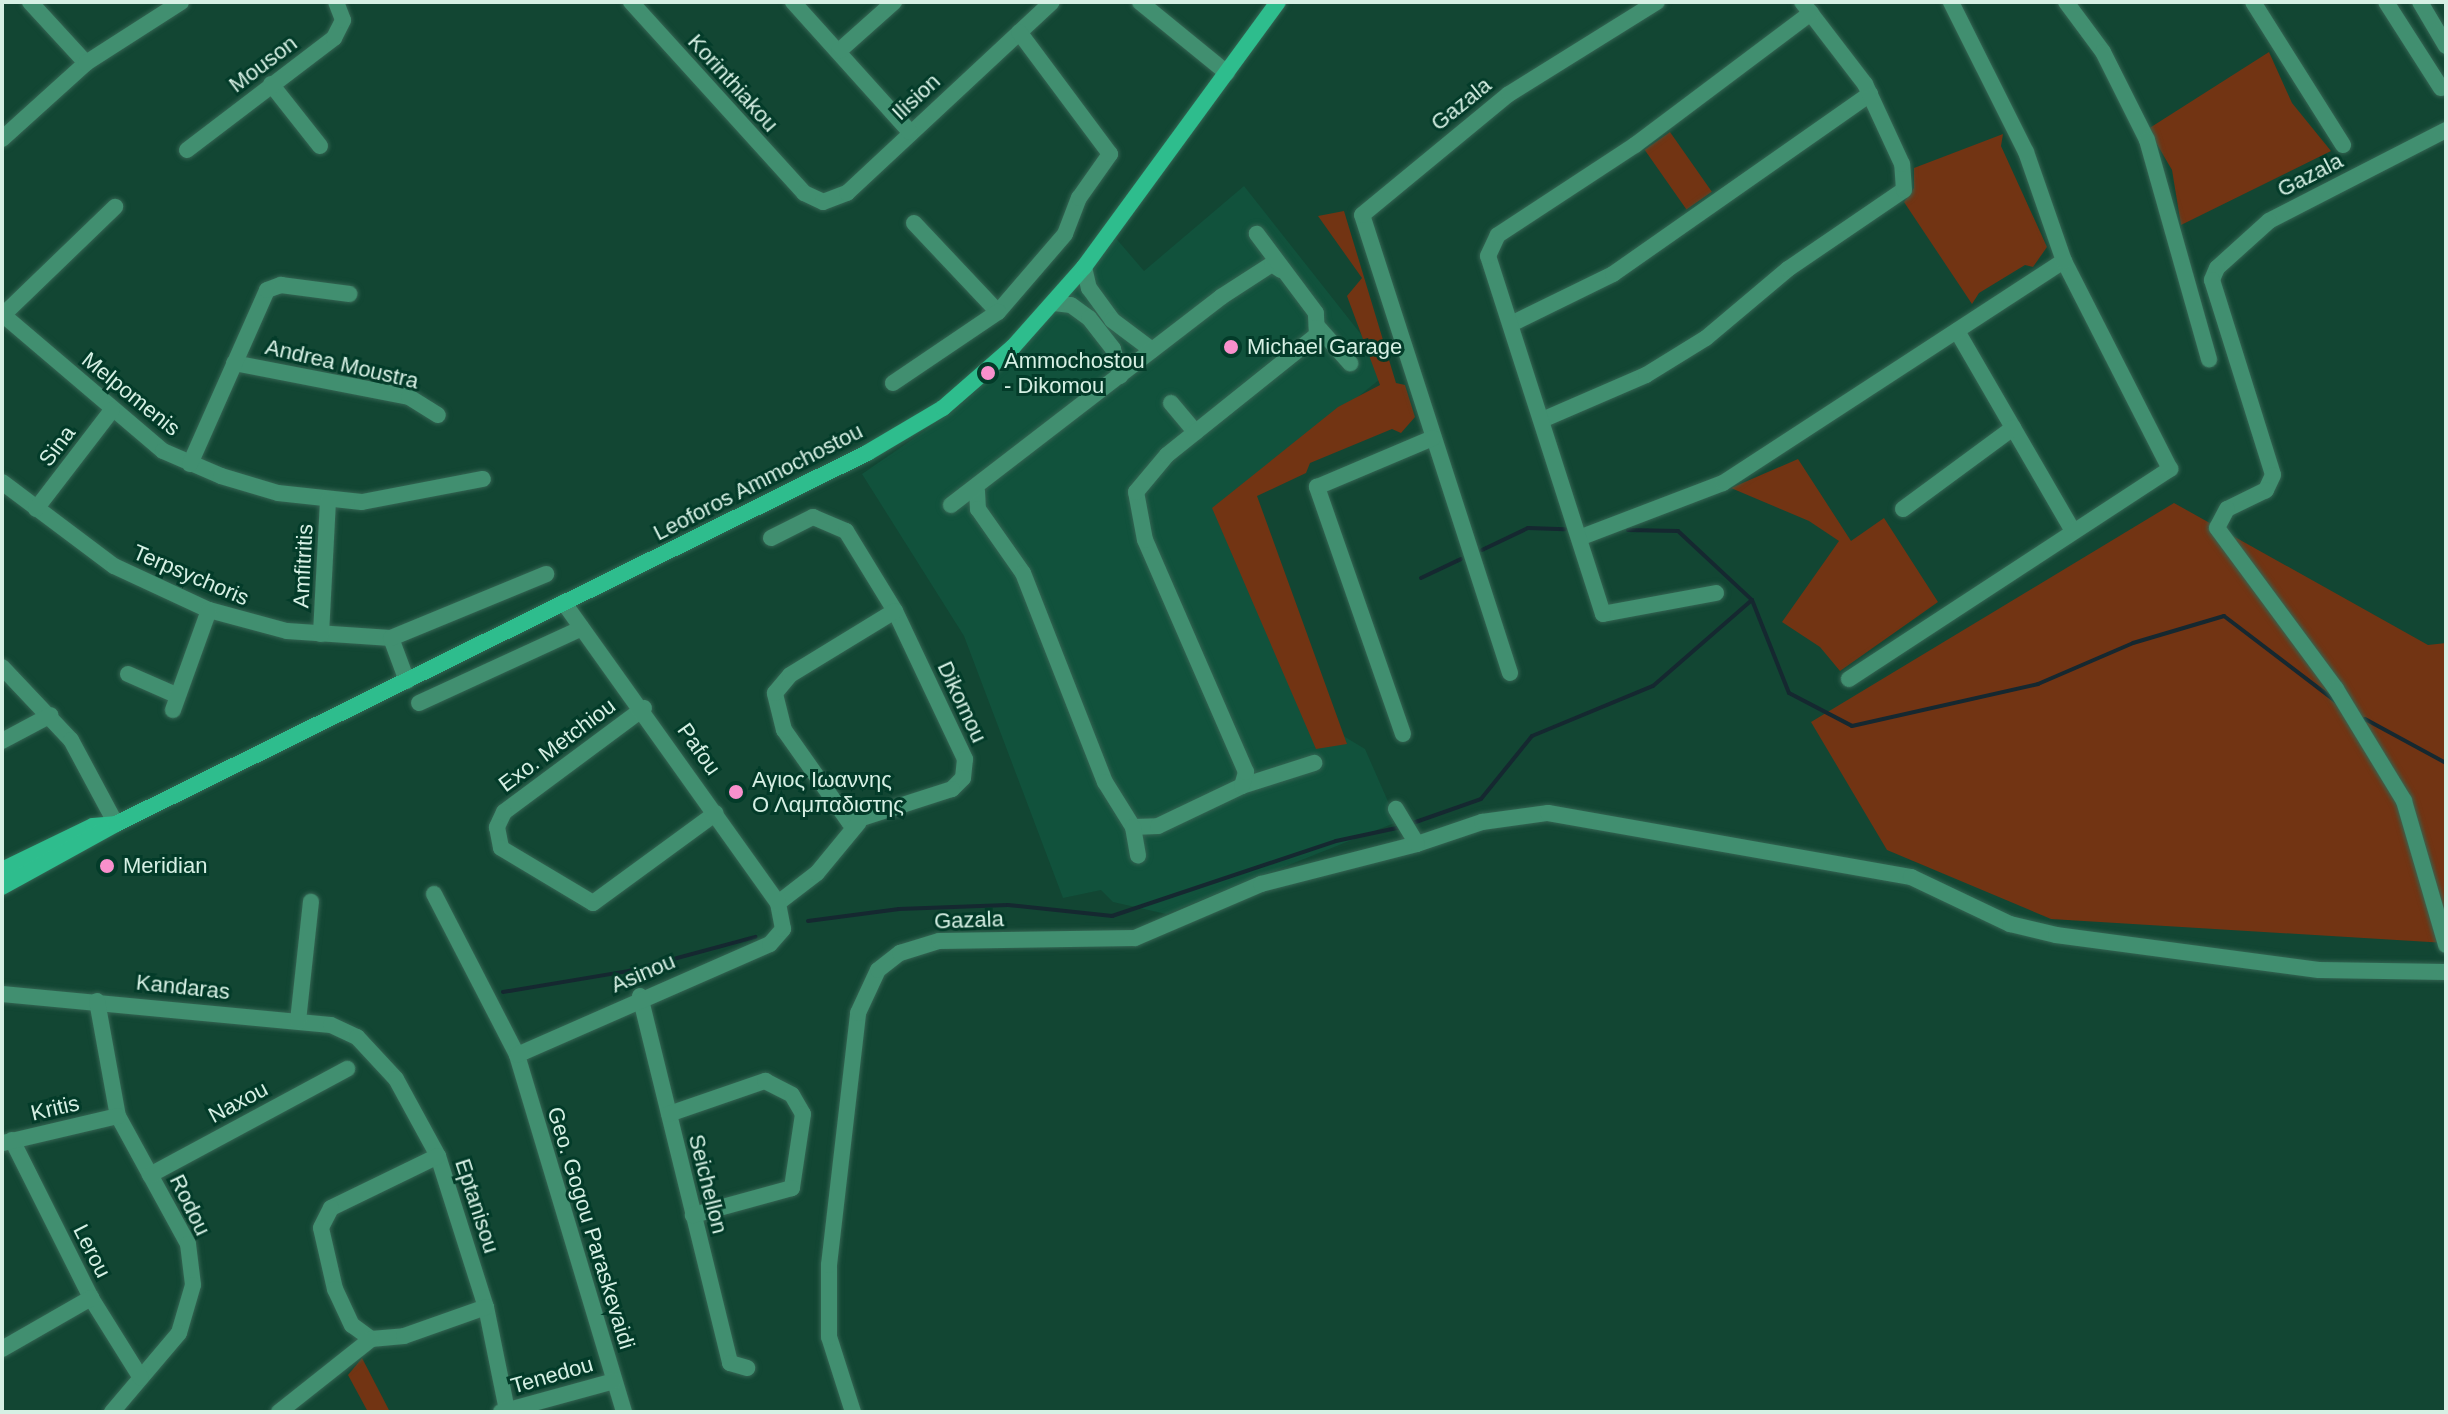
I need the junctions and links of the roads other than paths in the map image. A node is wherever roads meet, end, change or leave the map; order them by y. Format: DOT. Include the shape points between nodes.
graph roads {
  1 [pos="30,2"];
  2 [pos="181,2"];
  3 [pos="336,2"];
  4 [pos="631,2"];
  5 [pos="793,2"];
  6 [pos="894,2"];
  7 [pos="1052,2"];
  8 [pos="1140,2"];
  9 [pos="1278,2"];
  10 [pos="1657,2"];
  11 [pos="1951,2"];
  12 [pos="2066,2"];
  13 [pos="2253,2"];
  14 [pos="2386,2"];
  15 [pos="2420,2"];
  16 [pos="1806,8"];
  17 [pos="1019,32"];
  18 [pos="2446,46"];
  19 [pos="839,51"];
  20 [pos="86,63"];
  21 [pos="1227,73"];
  22 [pos="271,84"];
  23 [pos="2441,88"];
  24 [pos="1870,94"];
  25 [pos="2446,130"];
  26 [pos="910,132"];
  27 [pos="2,139"];
  28 [pos="2343,145"];
  29 [pos="320,146"];
  30 [pos="187,150"];
  31 [pos="804,193"];
  32 [pos="115,207"];
  33 [pos="914,223"];
  34 [pos="1257,234"];
  35 [pos="2064,261"];
  36 [pos="1084,267"];
  37 [pos="1281,270"];
  38 [pos="349,294"];
  39 [pos="1054,303"];
  40 [pos="998,312"];
  41 [pos="2,315"];
  42 [pos="1511,324"];
  43 [pos="1317,326"];
  44 [pos="1957,331"];
  45 [pos="1152,350"];
  46 [pos="2209,359"];
  47 [pos="234,363"];
  48 [pos="1350,363"];
  49 [pos="1120,376"];
  50 [pos="893,383"];
  51 [pos="1171,403"];
  52 [pos="112,410"];
  53 [pos="438,415"];
  54 [pos="1542,420"];
  55 [pos="2013,428"];
  56 [pos="1195,432"];
  57 [pos="1433,438"];
  58 [pos="190,464"];
  59 [pos="483,479"];
  60 [pos="2,482"];
  61 [pos="977,491"];
  62 [pos="328,500"];
  63 [pos="951,505"];
  64 [pos="36,509"];
  65 [pos="1903,509"];
  66 [pos="2072,529"];
  67 [pos="771,538"];
  68 [pos="1579,538"];
  69 [pos="546,574"];
  70 [pos="1716,593"];
  71 [pos="564,603"];
  72 [pos="209,610"];
  73 [pos="895,611"];
  74 [pos="582,628"];
  75 [pos="321,634"];
  76 [pos="391,638"];
  77 [pos="2,667"];
  78 [pos="1510,673"];
  79 [pos="128,674"];
  80 [pos="1849,679"];
  81 [pos="407,681"];
  82 [pos="419,703"];
  83 [pos="644,708"];
  84 [pos="51,715"];
  85 [pos="1403,734"];
  86 [pos="2,741"];
  87 [pos="1314,763"];
  88 [pos="1242,786"];
  89 [pos="1396,809"];
  90 [pos="716,813"];
  91 [pos="859,822"];
  92 [pos="116,824"];
  93 [pos="1133,827"];
  94 [pos="1417,844"];
  95 [pos="1138,856"];
  96 [pos="2,870"];
  97 [pos="2,887"];
  98 [pos="434,894"];
  99 [pos="311,902"];
  100 [pos="778,903"];
  101 [pos="783,929"];
  102 [pos="2446,945"];
  103 [pos="2446,972"];
  104 [pos="2,994"];
  105 [pos="640,996"];
  106 [pos="97,1001"];
  107 [pos="298,1021"];
  108 [pos="357,1037"];
  109 [pos="517,1055"];
  110 [pos="347,1069"];
  111 [pos="669,1114"];
  112 [pos="118,1116"];
  113 [pos="7,1142"];
  114 [pos="438,1156"];
  115 [pos="150,1175"];
  116 [pos="693,1215"];
  117 [pos="91,1298"];
  118 [pos="486,1307"];
  119 [pos="371,1339"];
  120 [pos="2,1349"];
  121 [pos="747,1368"];
  122 [pos="141,1378"];
  123 [pos="614,1381"];
  124 [pos="504,1411"];
  125 [pos="112,1412"];
  126 [pos="279,1412"];
  127 [pos="624,1412"];
  128 [pos="853,1412"];
  1 -- 20 [label="street"];
  2 -- 20 [label="street"];
  3 -- 22 [label="street, Mouson" via="343,14 340,32"];
  4 -- 31 [label="street, Korinthiakou"];
  5 -- 19 [label="street"];
  6 -- 19 [label="street"];
  7 -- 17 [label="street, Ilision"];
  8 -- 21 [label="street"];
  9 -- 21 [label="main road, Leoforos Ammochostou"];
  10 -- 57 [label="street, Gazala" via="1509,94 1362,215"];
  11 -- 35 [label="street" via="2026,152"];
  12 -- 46 [label="street" via="2103,52 2146,136"];
  13 -- 28 [label="street"];
  14 -- 23 [label="street"];
  15 -- 18 [label="street"];
  16 -- 24 [label="street"];
  16 -- 42 [label="street" via="1635,145 1498,235 1488,256"];
  17 -- 26 [label="street, Ilision"];
  17 -- 40 [label="street" via="1110,154 1079,198 1065,234"];
  19 -- 26 [label="street"];
  20 -- 27 [label="street"];
  21 -- 36 [label="main road, Leoforos Ammochostou"];
  22 -- 29 [label="street"];
  22 -- 30 [label="street, Mouson"];
  24 -- 42 [label="street" via="1613,274"];
  24 -- 54 [label="street" via="1902,164 1904,190 1788,269 1706,338 1646,375"];
  25 -- 102 [label="street, Gazala" via="2269,221 2217,268 2212,280 2273,475 2266,490 2227,509 2217,528 2328,677 2397,789 2411,817"];
  26 -- 31 [label="street, Ilision" via="840,198 823,202"];
  32 -- 41 [label="street"];
  33 -- 40 [label="street"];
  34 -- 37 [label="street"];
  35 -- 44 [label="street"];
  35 -- 66 [label="street" via="2170,469"];
  36 -- 39 [label="main road, Leoforos Ammochostou"];
  36 -- 45 [label="street" via="1089,288 1112,320"];
  37 -- 43 [label="street" via="1316,313"];
  37 -- 45 [label="street" via="1272,264 1254,273"];
  38 -- 47 [label="street" via="271,287"];
  39 -- 49 [label="street" via="1089,318 1113,349"];
  39 -- 71 [label="main road, Leoforos Ammochostou" via="943,408 867,453"];
  40 -- 50 [label="street"];
  41 -- 52 [label="street, Melpomenis"];
  42 -- 54 [label="street"];
  43 -- 48 [label="street"];
  43 -- 56 [label="street" via="1317,335 1240,402"];
  44 -- 55 [label="street"];
  44 -- 68 [label="street" via="1723,483"];
  45 -- 49 [label="street"];
  47 -- 53 [label="street, Andrea Moustra" via="409,397"];
  47 -- 58 [label="street"];
  49 -- 61 [label="street"];
  51 -- 56 [label="street"];
  52 -- 58 [label="street, Melpomenis"];
  52 -- 64 [label="street, Sina"];
  54 -- 68 [label="street"];
  55 -- 65 [label="street"];
  55 -- 66 [label="street"];
  56 -- 88 [label="street" via="1142,478 1136,507 1246,772"];
  57 -- 78 [label="street"];
  57 -- 85 [label="street" via="1317,487"];
  58 -- 62 [label="street, Melpomenis" via="278,493"];
  59 -- 62 [label="street, Melpomenis" via="394,498"];
  60 -- 64 [label="street, Terpsychoris"];
  61 -- 63 [label="street"];
  61 -- 93 [label="street" via="978,509 1023,573 1105,782"];
  62 -- 75 [label="street, Amfitritis"];
  64 -- 72 [label="street, Terpsychoris" via="114,566"];
  66 -- 80 [label="street"];
  67 -- 73 [label="street, Dikomou" via="813,517 839,525"];
  68 -- 70 [label="street" via="1603,614"];
  69 -- 76 [label="street, Terpsychoris"];
  71 -- 74 [label="street, Pafou"];
  71 -- 81 [label="main road, Leoforos Ammochostou"];
  72 -- 75 [label="street, Terpsychoris"];
  72 -- 79 [label="street" via="174,702"];
  73 -- 91 [label="street, Dikomou" via="965,759 966,772 952,789"];
  73 -- 91 [label="street" via="790,675 775,693 784,730 840,814"];
  74 -- 82 [label="street"];
  74 -- 83 [label="street, Pafou"];
  75 -- 76 [label="street, Terpsychoris"];
  76 -- 81 [label="street"];
  77 -- 84 [label="street"];
  81 -- 92 [label="main road, Leoforos Ammochostou"];
  83 -- 90 [label="street, Pafou"];
  83 -- 90 [label="street, Exo. Metchiou" via="504,812 497,827 501,848 593,903"];
  84 -- 86 [label="street"];
  84 -- 92 [label="street" via="82,757"];
  87 -- 88 [label="street"];
  88 -- 93 [label="street" via="1158,826"];
  89 -- 94 [label="street"];
  90 -- 100 [label="street, Pafou"];
  91 -- 100 [label="street" via="817,873"];
  92 -- 96 [label="main road" via="93,826"];
  92 -- 97 [label="main road"];
  93 -- 95 [label="street"];
  94 -- 103 [label="street, Gazala" via="1482,822 1548,813 1911,877 2010,924 2056,935 2319,970"];
  94 -- 128 [label="street, Gazala" via="1261,884 1135,938 939,941 900,953 878,970 858,1013 829,1265 829,1337"];
  98 -- 109 [label="street, Geo. Gogou Paraskevaidi"];
  99 -- 107 [label="street"];
  100 -- 101 [label="street, Pafou"];
  101 -- 105 [label="street, Asinou" via="770,944"];
  104 -- 106 [label="street, Kandaras"];
  105 -- 109 [label="street, Asinou"];
  105 -- 111 [label="street, Seichellon"];
  106 -- 107 [label="street, Kandaras"];
  106 -- 112 [label="street, Rodou"];
  107 -- 108 [label="street, Kandaras"];
  108 -- 114 [label="street, Eptanisou" via="396,1079"];
  109 -- 123 [label="street, Geo. Gogou Paraskevaidi"];
  110 -- 115 [label="street, Naxou"];
  111 -- 116 [label="street, Seichellon"];
  111 -- 116 [label="street" via="765,1081 792,1095 803,1114 792,1188"];
  112 -- 113 [label="street, Kritis"];
  112 -- 115 [label="street, Rodou"];
  113 -- 117 [label="street, Lerou"];
  114 -- 118 [label="street, Eptanisou"];
  114 -- 119 [label="street" via="331,1208 321,1228 335,1289 352,1325"];
  115 -- 122 [label="street, Rodou" via="188,1244 193,1285 179,1333"];
  116 -- 121 [label="street, Seichellon" via="730,1363"];
  117 -- 120 [label="street"];
  117 -- 122 [label="street, Lerou"];
  118 -- 119 [label="street" via="404,1336"];
  118 -- 124 [label="street, Eptanisou"];
  119 -- 126 [label="street"];
  122 -- 125 [label="street, Rodou"];
  123 -- 124 [label="street, Tenedou"];
  123 -- 127 [label="street, Geo. Gogou Paraskevaidi"];
}
